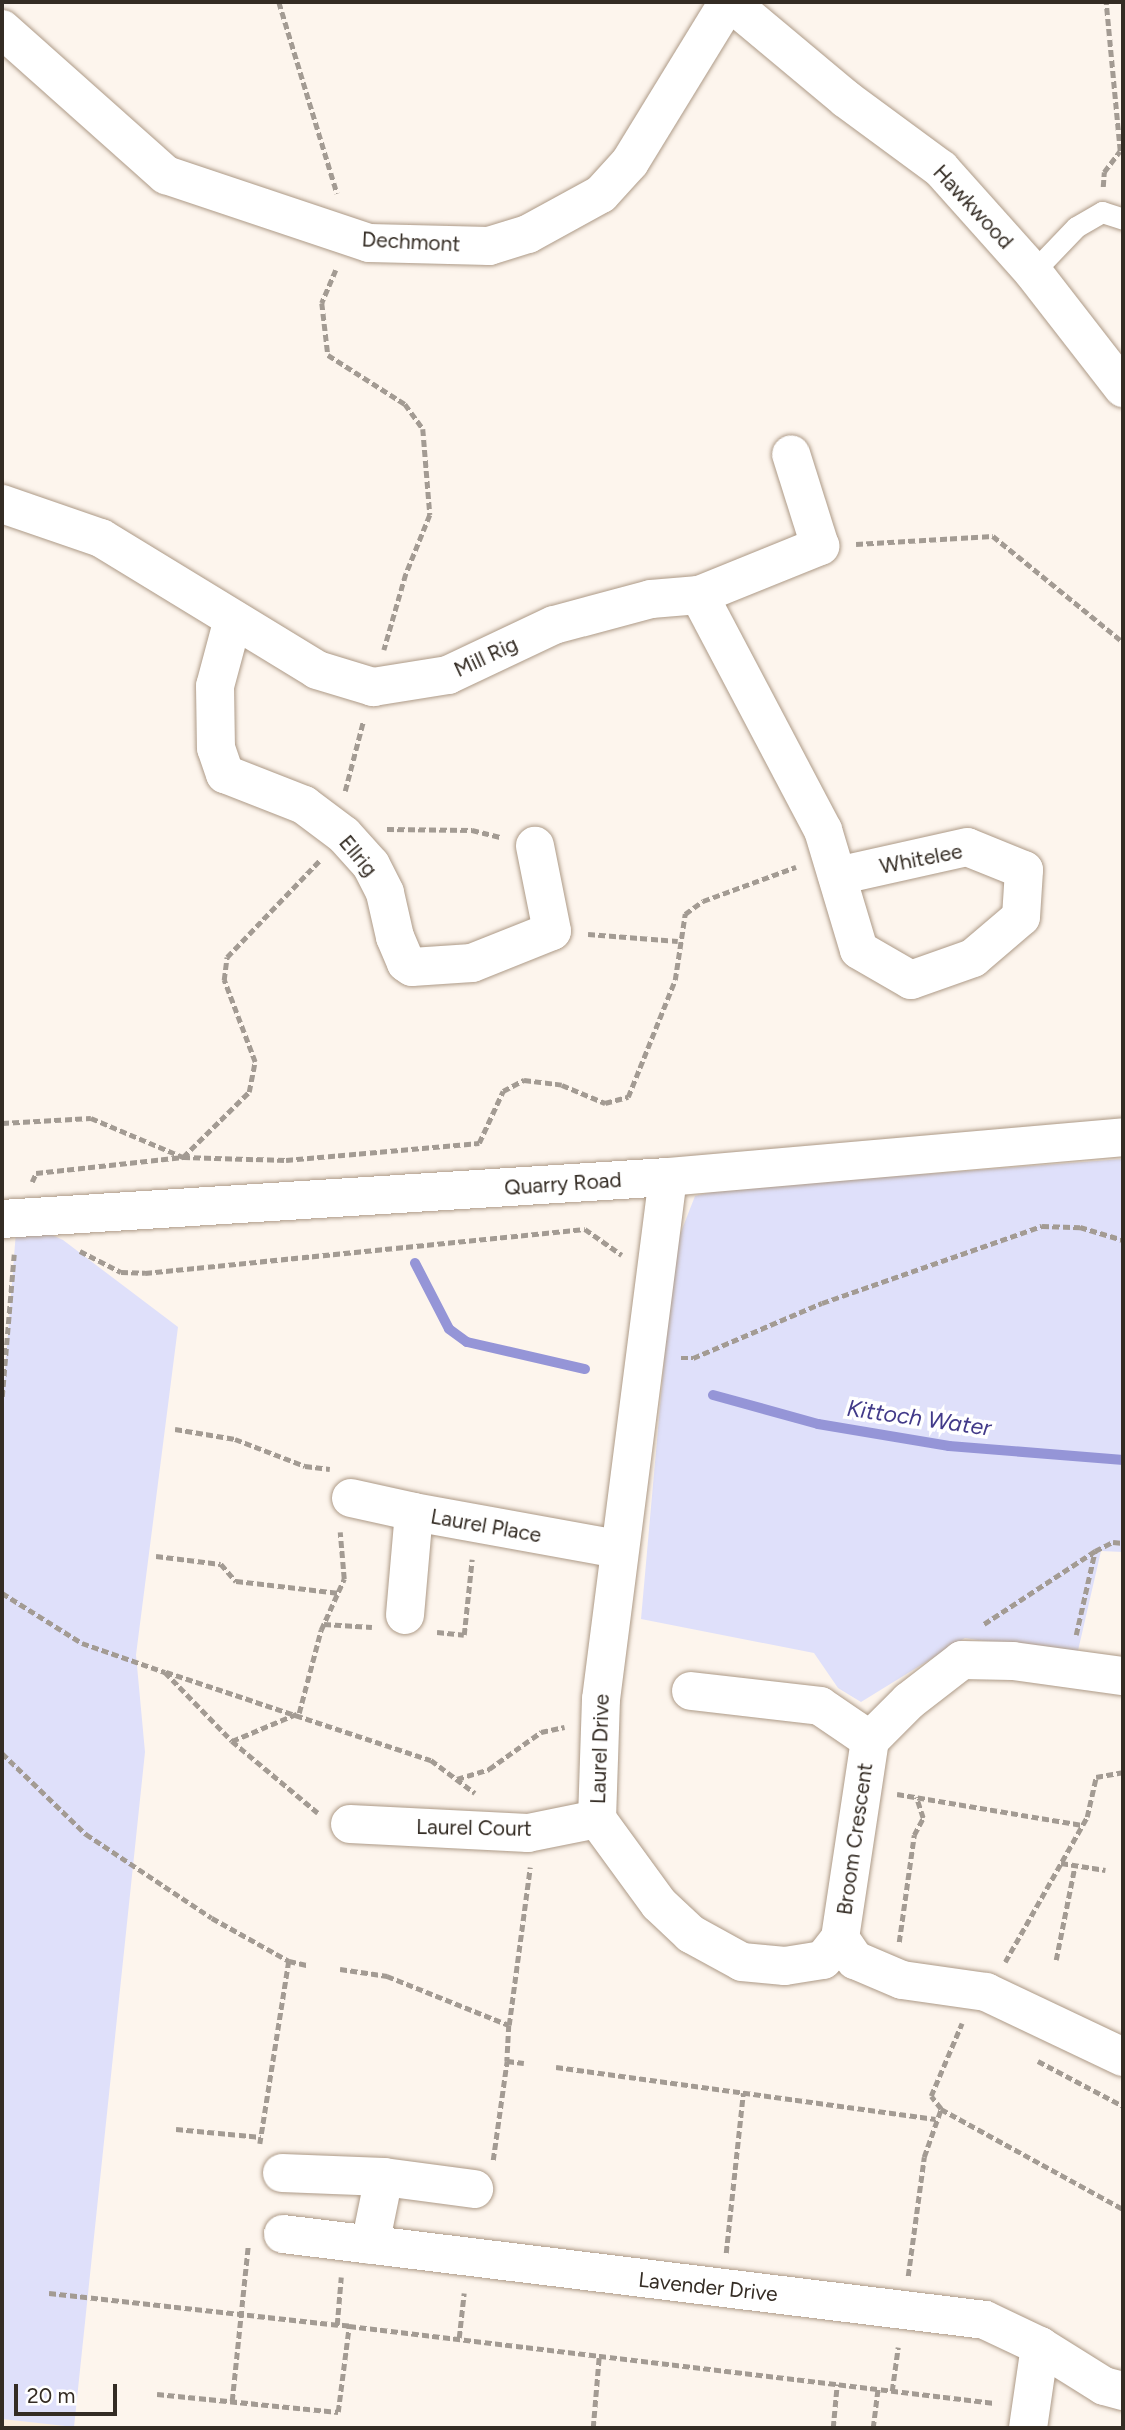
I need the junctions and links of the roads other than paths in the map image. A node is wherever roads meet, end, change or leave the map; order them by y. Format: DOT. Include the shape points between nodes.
graph roads {
  1 [pos="4,2"];
  2 [pos="729,2"];
  3 [pos="2,12"];
  4 [pos="2,29"];
  5 [pos="1123,219"];
  6 [pos="1033,272"];
  7 [pos="1123,388"];
  8 [pos="791,454"];
  9 [pos="2,504"];
  10 [pos="699,595"];
  11 [pos="233,619"];
  12 [pos="534,846"];
  13 [pos="833,865"];
  14 [pos="1123,1137"];
  15 [pos="668,1178"];
  16 [pos="15,1236"];
  17 [pos="345,1496"];
  18 [pos="414,1513"];
  19 [pos="618,1549"];
  20 [pos="405,1615"];
  21 [pos="1123,1676"];
  22 [pos="691,1691"];
  23 [pos="870,1740"];
  24 [pos="597,1819"];
  25 [pos="350,1824"];
  26 [pos="840,1938"];
  27 [pos="1123,2057"];
  28 [pos="282,2173"];
  29 [pos="384,2177"];
  30 [pos="474,2189"];
  31 [pos="266,2235"];
  32 [pos="357,2244"];
  33 [pos="1040,2346"];
  34 [pos="1123,2391"];
  35 [pos="1029,2418"];
  1 -- 3 [label="street"];
  2 -- 4 [label="street, Dechmont" via="630,162 601,194 528,234 489,246 369,243 166,175"];
  2 -- 6 [label="street, Hawkwood" via="846,99 941,169"];
  5 -- 6 [label="lane" via="1101,212 1076,228"];
  6 -- 7 [label="street, Hawkwood"];
  8 -- 10 [label="street, Mill Rig" via="820,546"];
  9 -- 11 [label="street, Mill Rig" via="101,538"];
  10 -- 11 [label="street, Mill Rig" via="651,599 554,625 447,675 373,687 317,670"];
  10 -- 13 [label="street, Whitelee" via="823,831"];
  11 -- 12 [label="street, Ellrig" via="215,686 216,748 225,774 304,805 344,835 371,865 385,893 395,937 412,967 472,964 552,932"];
  13 -- 13 [label="street, Whitelee" via="859,950 911,980 973,958 1021,917 1024,870 967,848"];
  14 -- 15 [label="street, Quarry Road"];
  15 -- 16 [label="street, Quarry Road"];
  15 -- 19 [label="street, Laurel Drive"];
  17 -- 18 [label="street"];
  18 -- 19 [label="street, Laurel Place"];
  18 -- 20 [label="street, Laurel Place"];
  19 -- 24 [label="street, Laurel Drive" via="599,1733"];
  21 -- 23 [label="street, Broom Crescent" via="1013,1661 962,1660"];
  22 -- 23 [label="street, Broom Crescent" via="820,1706"];
  23 -- 26 [label="street, Broom Crescent"];
  24 -- 25 [label="street, Laurel Court" via="535,1831"];
  24 -- 26 [label="street, Laurel Drive" via="659,1904 691,1934 742,1962 785,1966 822,1961"];
  26 -- 27 [label="street" via="855,1960 895,1977 986,1992"];
  28 -- 29 [label="street"];
  29 -- 30 [label="street"];
  29 -- 32 [label="street"];
  31 -- 32 [label="street, Lavender Drive"];
  32 -- 33 [label="street, Lavender Drive" via="985,2320"];
  33 -- 34 [label="street, Lavender Drive" via="1104,2386"];
  33 -- 35 [label="street"];
}
